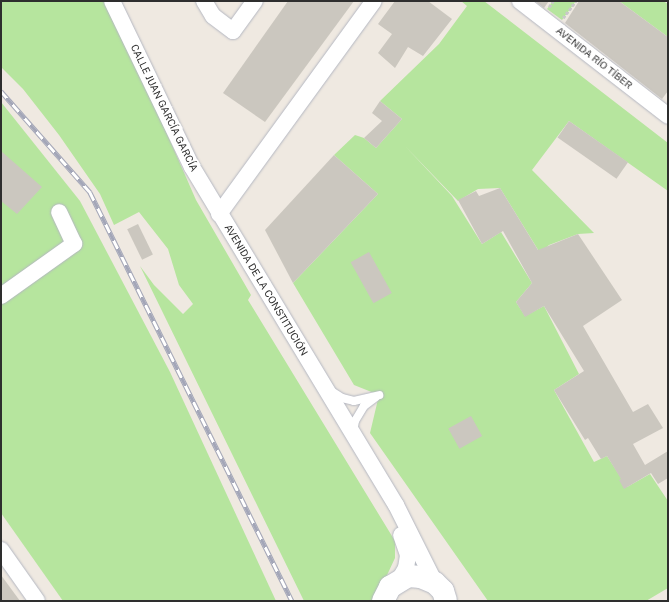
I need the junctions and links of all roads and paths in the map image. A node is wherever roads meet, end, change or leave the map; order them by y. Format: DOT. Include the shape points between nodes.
graph roads {
  1 [pos="112,1"];
  2 [pos="204,1"];
  3 [pos="255,1"];
  4 [pos="374,1"];
  5 [pos="520,1"];
  6 [pos="576,1"];
  7 [pos="562,20"];
  8 [pos="668,116"];
  9 [pos="59,212"];
  10 [pos="219,214"];
  11 [pos="1,296"];
  12 [pos="285,321"];
  13 [pos="353,433"];
  14 [pos="1,550"];
  15 [pos="399,580"];
  16 [pos="435,583"];
  17 [pos="37,601"];
  18 [pos="383,601"];
  19 [pos="446,601"];
  1 -- 10 [label="street, CALLE JUAN GARCÍA GARCÍA" via="192,167"];
  2 -- 3 [label="street" via="213,16 233,31"];
  4 -- 10 [label="street"];
  5 -- 8 [label="street, AVENIDA RÍO TÍBER"];
  6 -- 7 [label="path"];
  9 -- 11 [label="street" via="74,244"];
  10 -- 12 [label="street, AVENIDA DE LA CONSTITUCIÓN"];
  10 -- 15 [label="street, AVENIDA DE LA CONSTITUCIÓN" via="252,287 401,535 408,555 406,568"];
  12 -- 13 [label="street, AVENIDA DE LA CONSTITUCIÓN"];
  12 -- 13 [label="lane" via="301,337 331,391 342,398 354,401 379,394 364,406"];
  13 -- 16 [label="street, AVENIDA DE LA CONSTITUCIÓN" via="399,511"];
  14 -- 17 [label="street"];
  15 -- 16 [label="main road" via="421,576"];
  15 -- 18 [label="main road" via="390,587"];
  16 -- 19 [label="main road" via="443,592"];
}
